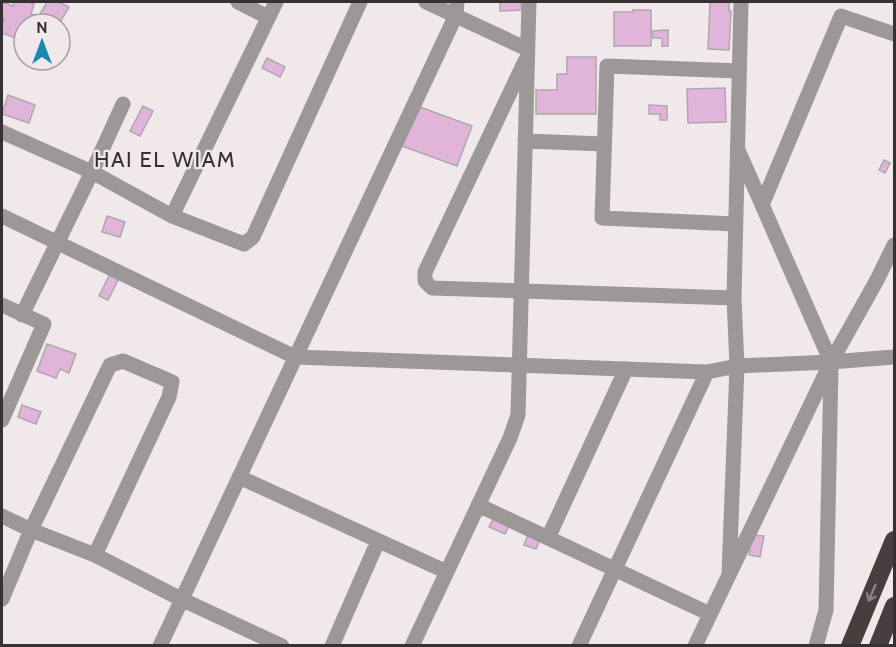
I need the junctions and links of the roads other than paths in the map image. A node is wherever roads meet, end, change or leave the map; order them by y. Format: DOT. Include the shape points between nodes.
graph roads {
  1 [pos="238,2"];
  2 [pos="276,2"];
  3 [pos="360,2"];
  4 [pos="426,2"];
  5 [pos="529,2"];
  6 [pos="741,2"];
  7 [pos="456,8"];
  8 [pos="268,17"];
  9 [pos="894,34"];
  10 [pos="527,52"];
  11 [pos="740,71"];
  12 [pos="123,104"];
  13 [pos="2,132"];
  14 [pos="525,141"];
  15 [pos="604,144"];
  16 [pos="738,150"];
  17 [pos="92,172"];
  18 [pos="762,205"];
  19 [pos="2,216"];
  20 [pos="172,216"];
  21 [pos="736,224"];
  22 [pos="56,243"];
  23 [pos="894,245"];
  24 [pos="522,291"];
  25 [pos="734,298"];
  26 [pos="2,305"];
  27 [pos="22,315"];
  28 [pos="295,357"];
  29 [pos="894,357"];
  30 [pos="831,362"];
  31 [pos="520,365"];
  32 [pos="737,366"];
  33 [pos="626,369"];
  34 [pos="707,372"];
  35 [pos="2,420"];
  36 [pos="239,477"];
  37 [pos="478,505"];
  38 [pos="2,516"];
  39 [pos="31,530"];
  40 [pos="548,538"];
  41 [pos="894,540"];
  42 [pos="378,541"];
  43 [pos="95,555"];
  44 [pos="615,570"];
  45 [pos="447,572"];
  46 [pos="729,574"];
  47 [pos="2,599"];
  48 [pos="182,599"];
  49 [pos="894,606"];
  50 [pos="710,615"];
  51 [pos="160,645"];
  52 [pos="282,645"];
  53 [pos="332,645"];
  54 [pos="412,645"];
  55 [pos="579,645"];
  56 [pos="695,645"];
  57 [pos="816,645"];
  58 [pos="850,645"];
  59 [pos="878,645"];
  1 -- 8 [label="street"];
  2 -- 8 [label="street"];
  3 -- 20 [label="street" via="253,237 244,244"];
  4 -- 7 [label="street"];
  5 -- 10 [label="street"];
  6 -- 11 [label="street"];
  7 -- 10 [label="street"];
  7 -- 28 [label="street"];
  8 -- 20 [label="street"];
  9 -- 18 [label="street" via="841,16"];
  10 -- 14 [label="street"];
  10 -- 24 [label="street" via="425,272 425,282 432,288"];
  11 -- 15 [label="street" via="607,66"];
  11 -- 16 [label="street"];
  12 -- 17 [label="street"];
  13 -- 17 [label="street"];
  14 -- 15 [label="street"];
  14 -- 24 [label="street"];
  15 -- 21 [label="street" via="602,218"];
  16 -- 18 [label="street"];
  16 -- 21 [label="street"];
  17 -- 20 [label="street"];
  17 -- 22 [label="street"];
  18 -- 30 [label="street"];
  19 -- 22 [label="street"];
  21 -- 25 [label="street"];
  22 -- 27 [label="street"];
  22 -- 28 [label="street"];
  23 -- 30 [label="street"];
  24 -- 25 [label="street"];
  24 -- 31 [label="street"];
  25 -- 32 [label="street"];
  26 -- 27 [label="street"];
  27 -- 35 [label="street" via="44,324"];
  28 -- 31 [label="street"];
  28 -- 36 [label="street"];
  29 -- 30 [label="street"];
  30 -- 32 [label="street"];
  30 -- 46 [label="street"];
  30 -- 57 [label="street" via="826,610"];
  31 -- 33 [label="street"];
  31 -- 37 [label="street" via="518,416"];
  32 -- 34 [label="street"];
  32 -- 46 [label="street"];
  33 -- 34 [label="street"];
  33 -- 40 [label="street"];
  34 -- 44 [label="street"];
  36 -- 42 [label="street"];
  36 -- 48 [label="street"];
  37 -- 40 [label="street"];
  37 -- 45 [label="street"];
  38 -- 39 [label="street"];
  39 -- 43 [label="street"];
  39 -- 43 [label="street" via="110,365 123,361 172,382 169,397"];
  39 -- 47 [label="street"];
  40 -- 44 [label="street"];
  41 -- 58 [label="highway, one-way"];
  42 -- 45 [label="street"];
  42 -- 53 [label="street"];
  43 -- 48 [label="street"];
  44 -- 50 [label="street"];
  44 -- 55 [label="street"];
  45 -- 54 [label="street"];
  46 -- 50 [label="street"];
  48 -- 51 [label="street"];
  48 -- 52 [label="street"];
  49 -- 59 [label="highway"];
  50 -- 56 [label="street"];
}
